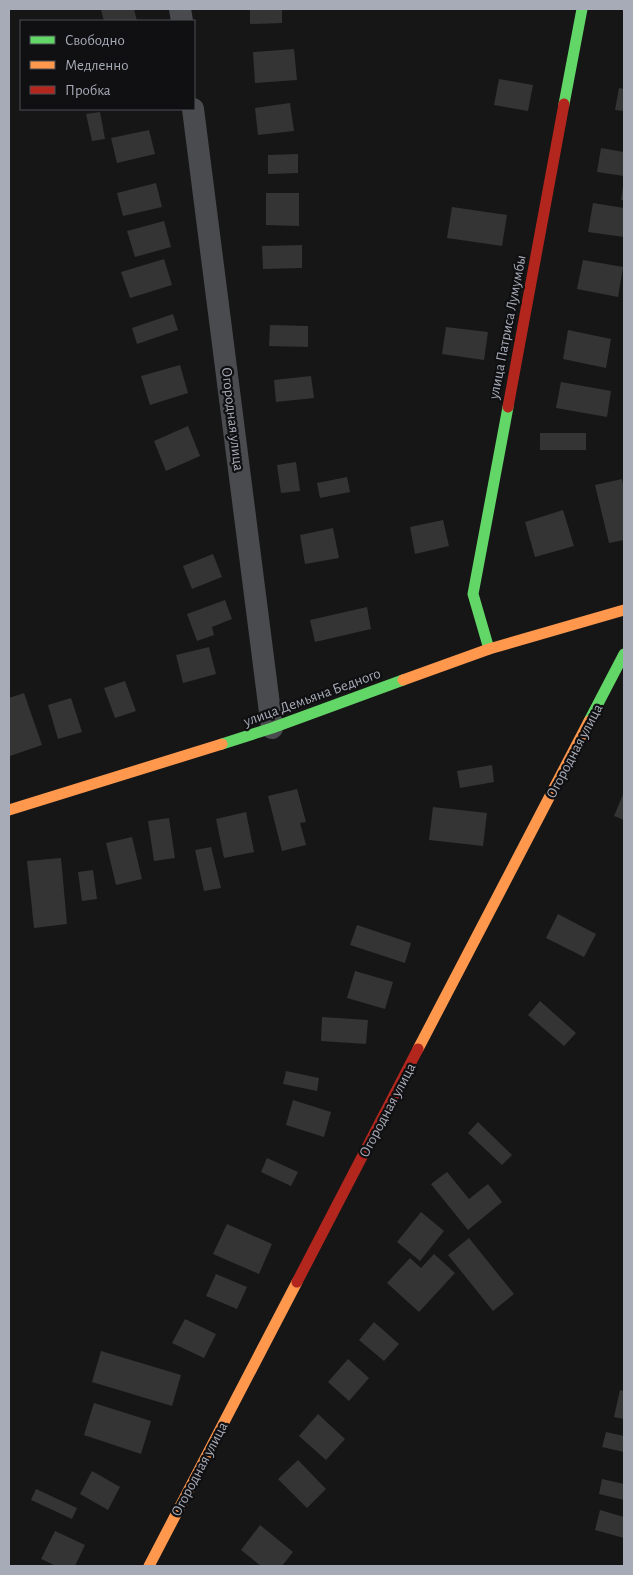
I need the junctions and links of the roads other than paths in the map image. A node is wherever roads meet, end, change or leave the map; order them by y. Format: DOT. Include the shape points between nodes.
graph roads {
  1 [pos="582,9"];
  2 [pos="193,110"];
  3 [pos="624,610"];
  4 [pos="488,649"];
  5 [pos="624,654"];
  6 [pos="272,728"];
  7 [pos="9,810"];
  8 [pos="149,1566"];
  1 -- 4 [label="street, улица Патриса Лумумбы" via="473,594"];
  2 -- 6 [label="street, Огородная улица"];
  3 -- 4 [label="street, улица Демьяна Бедного"];
  4 -- 6 [label="street, улица Демьяна Бедного"];
  5 -- 8 [label="street, Огородная улица"];
  6 -- 7 [label="street, улица Демьяна Бедного"];
}
